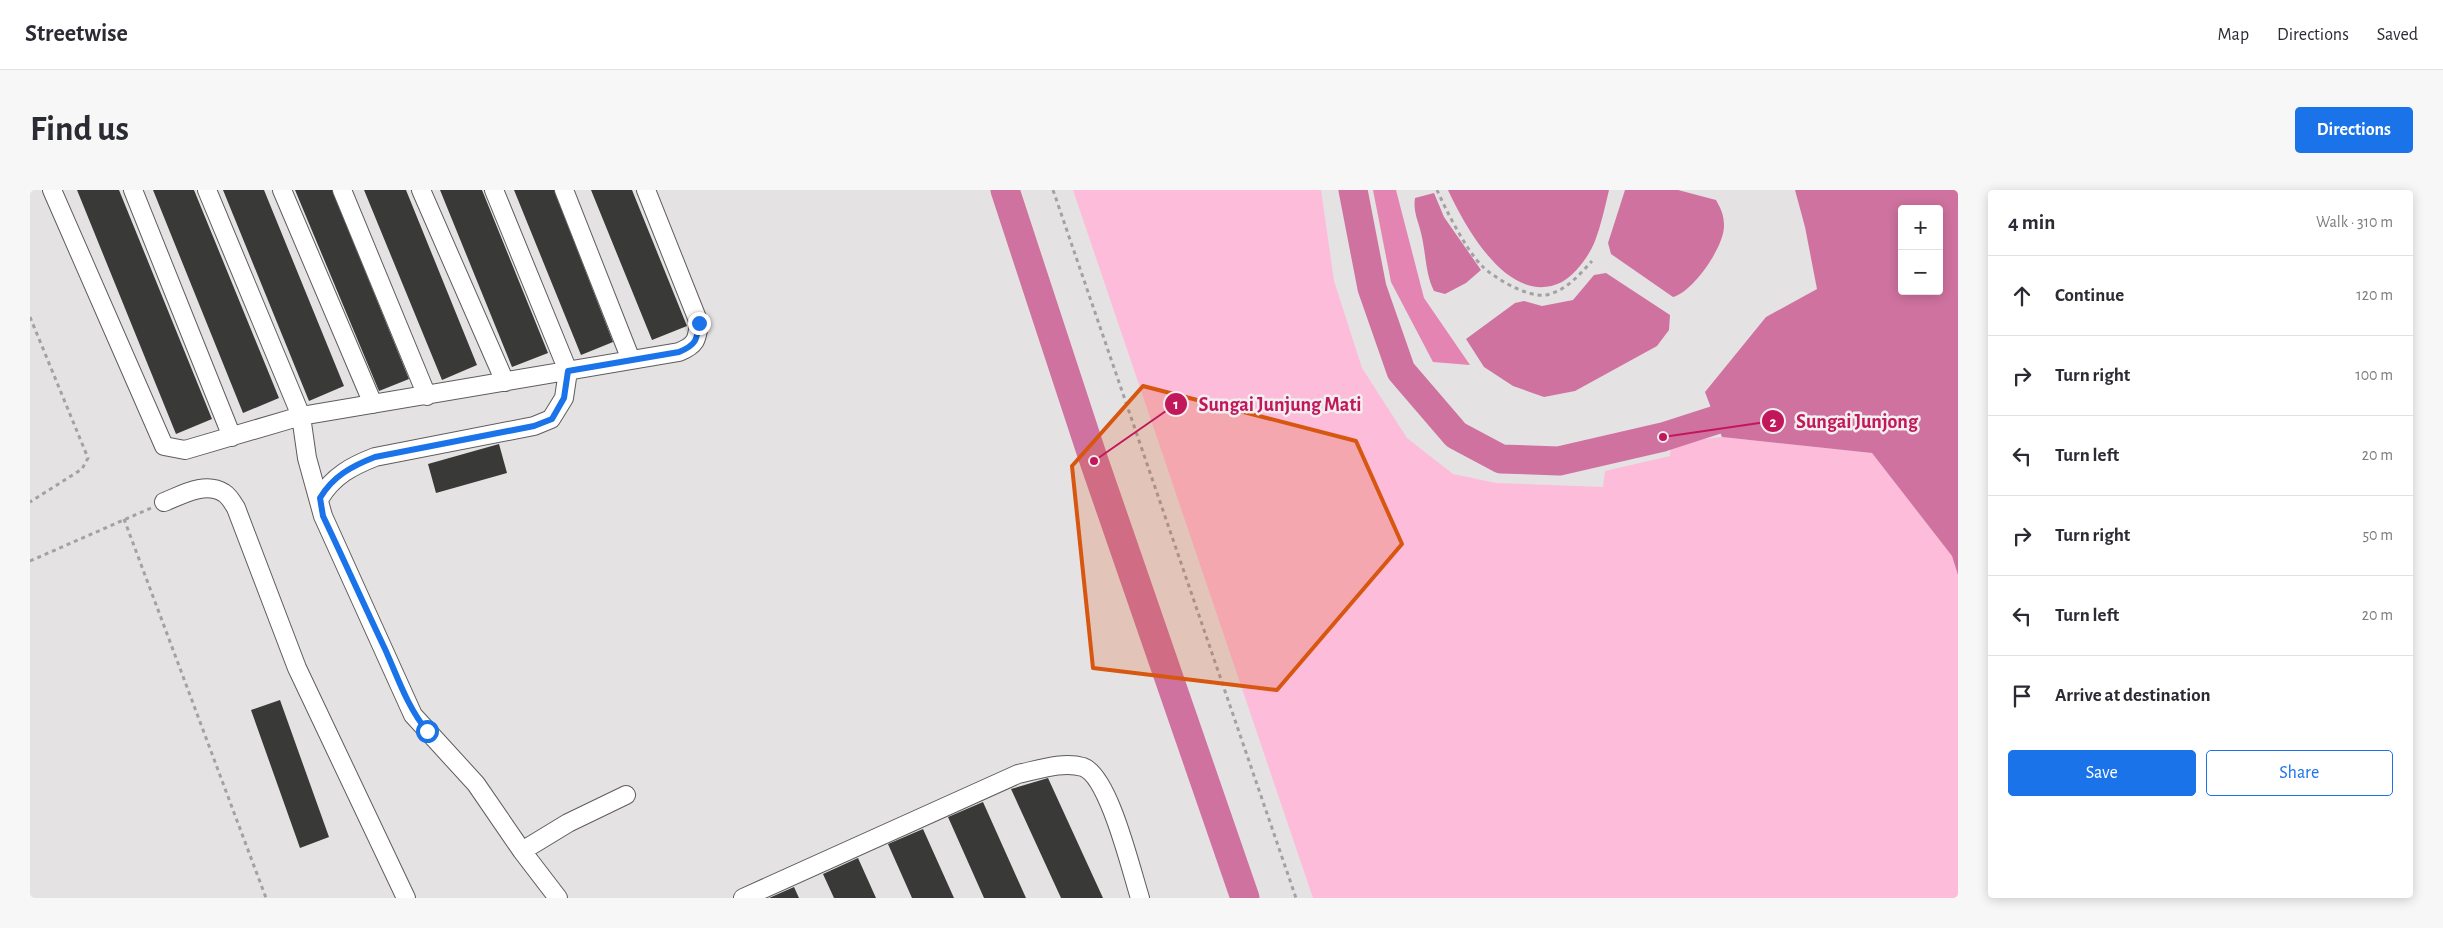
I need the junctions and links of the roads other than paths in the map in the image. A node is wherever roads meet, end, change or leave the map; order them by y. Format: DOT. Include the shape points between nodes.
graph roads {
  1 [pos="52,190"];
  2 [pos="134,190"];
  3 [pos="207,190"];
  4 [pos="282,190"];
  5 [pos="342,190"];
  6 [pos="422,190"];
  7 [pos="494,190"];
  8 [pos="564,190"];
  9 [pos="646,190"];
  10 [pos="631,360"];
  11 [pos="568,371"];
  12 [pos="505,382"];
  13 [pos="427,396"];
  14 [pos="373,404"];
  15 [pos="301,416"];
  16 [pos="232,437"];
  17 [pos="320,498"];
  18 [pos="164,502"];
  19 [pos="626,795"];
  20 [pos="522,851"];
  21 [pos="406,898"];
  22 [pos="558,898"];
  23 [pos="743,898"];
  24 [pos="1140,898"];
  1 -- 16 [label="lane" via="164,446 185,450"];
  2 -- 16 [label="lane"];
  3 -- 15 [label="lane"];
  4 -- 14 [label="lane"];
  5 -- 13 [label="lane"];
  6 -- 12 [label="lane"];
  7 -- 11 [label="lane"];
  8 -- 10 [label="lane"];
  9 -- 10 [label="lane" via="699,323 698,337 691,347 679,352"];
  10 -- 11 [label="lane"];
  11 -- 12 [label="lane"];
  11 -- 17 [label="lane" via="564,398 552,419 534,426 375,457 341,474 328,485"];
  12 -- 13 [label="lane"];
  13 -- 14 [label="lane"];
  14 -- 15 [label="lane"];
  15 -- 16 [label="lane"];
  15 -- 17 [label="lane" via="307,458"];
  17 -- 20 [label="lane" via="323,516 414,715 476,784"];
  18 -- 21 [label="lane" via="196,489 212,489 224,493 236,508 297,668"];
  19 -- 20 [label="lane" via="568,823"];
  20 -- 22 [label="lane"];
  23 -- 24 [label="lane" via="1018,774 1066,764 1084,768 1096,776 1107,794"];
}
